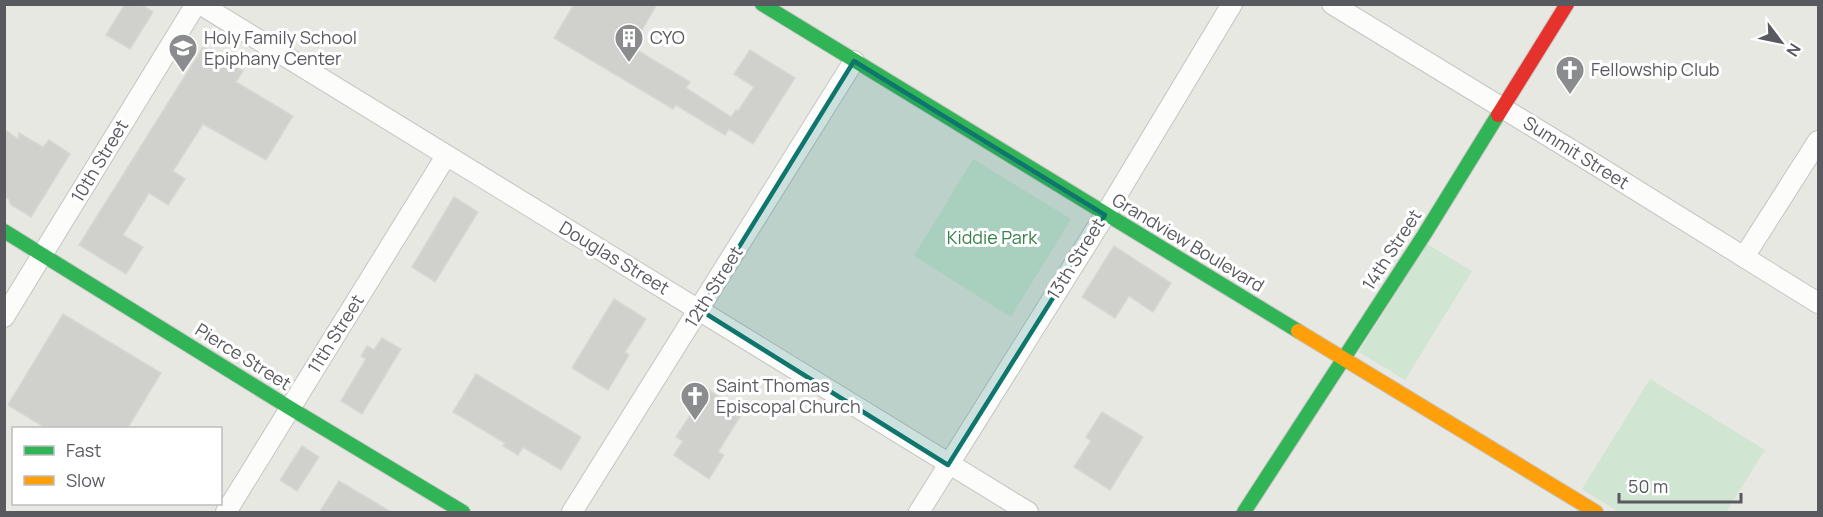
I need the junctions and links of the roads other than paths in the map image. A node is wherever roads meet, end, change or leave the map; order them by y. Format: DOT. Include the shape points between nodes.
graph roads {
  1 [pos="198,4"];
  2 [pos="762,4"];
  3 [pos="1232,4"];
  4 [pos="1332,4"];
  5 [pos="1567,4"];
  6 [pos="854,61"];
  7 [pos="1503,108"];
  8 [pos="1818,141"];
  9 [pos="446,156"];
  10 [pos="1105,215"];
  11 [pos="4,231"];
  12 [pos="43,255"];
  13 [pos="1744,257"];
  14 [pos="1818,303"];
  15 [pos="700,310"];
  16 [pos="4,318"];
  17 [pos="1344,358"];
  18 [pos="290,408"];
  19 [pos="948,465"];
  20 [pos="226,513"];
  21 [pos="463,513"];
  22 [pos="572,513"];
  23 [pos="919,513"];
  24 [pos="1028,513"];
  25 [pos="1244,513"];
  26 [pos="1596,513"];
  1 -- 9 [label="street, Douglas Street"];
  1 -- 12 [label="street, 10th Street"];
  2 -- 6 [label="main road, Grandview Boulevard"];
  3 -- 10 [label="street, 13th Street"];
  4 -- 7 [label="street, Summit Street"];
  5 -- 7 [label="main road, 14th Street"];
  6 -- 10 [label="main road, Grandview Boulevard"];
  6 -- 15 [label="street, 12th Street"];
  7 -- 13 [label="street, Summit Street"];
  7 -- 17 [label="main road, 14th Street"];
  8 -- 13 [label="street"];
  9 -- 15 [label="street, Douglas Street"];
  9 -- 18 [label="street, 11th Street"];
  10 -- 17 [label="main road, Grandview Boulevard"];
  10 -- 19 [label="street, 13th Street"];
  11 -- 12 [label="main road, Pierce Street"];
  12 -- 16 [label="street, 10th Street"];
  12 -- 18 [label="main road, Pierce Street"];
  13 -- 14 [label="street, Summit Street"];
  15 -- 19 [label="street, Douglas Street"];
  15 -- 22 [label="street, 12th Street"];
  17 -- 25 [label="main road, 14th Street"];
  17 -- 26 [label="main road, Grandview Boulevard"];
  18 -- 20 [label="street, 11th Street"];
  18 -- 21 [label="main road, Pierce Street"];
  19 -- 23 [label="street, 13th Street"];
  19 -- 24 [label="street, Douglas Street"];
}
